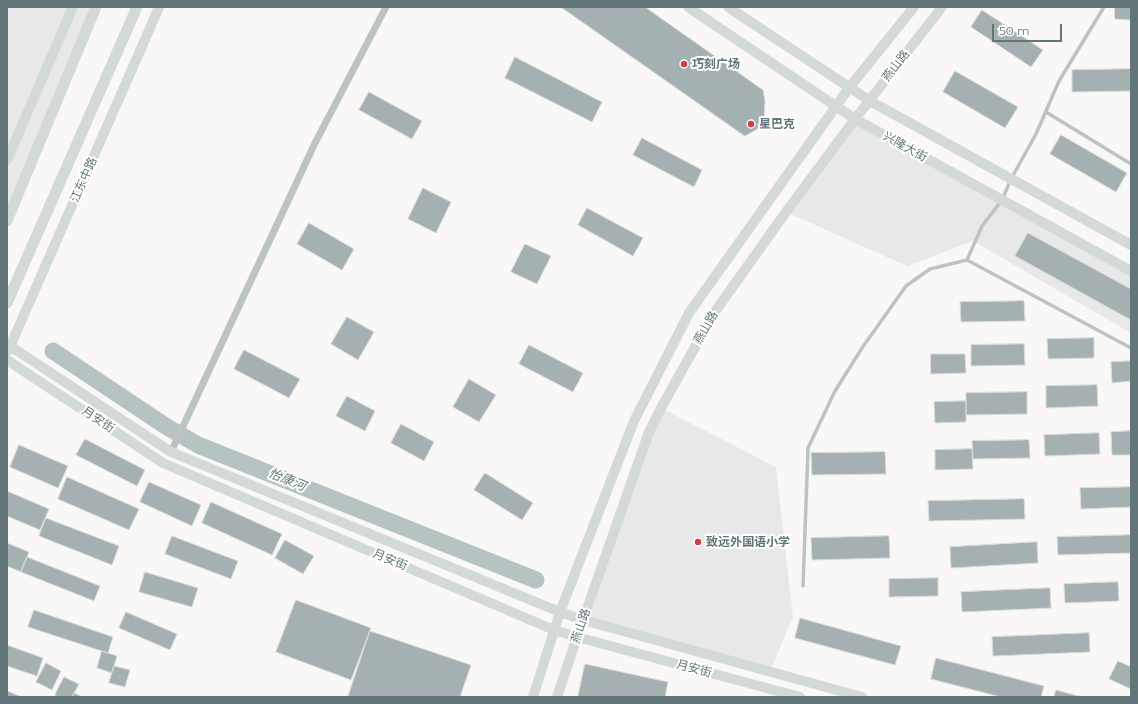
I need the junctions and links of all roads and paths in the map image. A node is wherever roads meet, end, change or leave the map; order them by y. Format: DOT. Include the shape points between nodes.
graph roads {
  1 [pos="73,7"];
  2 [pos="96,7"];
  3 [pos="137,7"];
  4 [pos="159,7"];
  5 [pos="386,7"];
  6 [pos="688,7"];
  7 [pos="728,7"];
  8 [pos="914,7"];
  9 [pos="942,7"];
  10 [pos="1104,7"];
  11 [pos="849,88"];
  12 [pos="870,101"];
  13 [pos="836,106"];
  14 [pos="1046,112"];
  15 [pos="855,119"];
  16 [pos="7,160"];
  17 [pos="1131,164"];
  18 [pos="1011,179"];
  19 [pos="1002,200"];
  20 [pos="7,221"];
  21 [pos="1131,245"];
  22 [pos="967,260"];
  23 [pos="1131,271"];
  24 [pos="7,302"];
  25 [pos="8,348"];
  26 [pos="1131,348"];
  27 [pos="7,360"];
  28 [pos="172,452"];
  29 [pos="803,586"];
  30 [pos="560,612"];
  31 [pos="583,620"];
  32 [pos="554,630"];
  33 [pos="577,637"];
  34 [pos="533,697"];
  35 [pos="557,697"];
  36 [pos="800,697"];
  37 [pos="862,697"];
  1 -- 16 [label="street"];
  2 -- 20 [label="main road"];
  3 -- 24 [label="main road, 江东中路"];
  4 -- 25 [label="street, 江东中路"];
  5 -- 28 [label="street" via="315,143"];
  6 -- 13 [label="street, 兴隆大街"];
  7 -- 11 [label="street, 兴隆大街"];
  8 -- 11 [label="street, 燕山路"];
  9 -- 12 [label="street, 燕山路"];
  10 -- 14 [label="lane" via="1059,81"];
  11 -- 12 [label="street, 兴隆大街"];
  11 -- 13 [label="street, 燕山路"];
  12 -- 15 [label="street, 燕山路"];
  12 -- 18 [label="street, 兴隆大街"];
  13 -- 15 [label="street, 兴隆大街"];
  13 -- 30 [label="street, 燕山路" via="689,313 634,421"];
  14 -- 17 [label="lane"];
  14 -- 18 [label="lane"];
  15 -- 19 [label="street, 兴隆大街"];
  15 -- 31 [label="street, 燕山路" via="714,314 661,408 649,432"];
  18 -- 19 [label="lane"];
  18 -- 21 [label="street, 兴隆大街"];
  19 -- 22 [label="lane" via="982,226"];
  19 -- 23 [label="street, 兴隆大街"];
  22 -- 26 [label="lane"];
  22 -- 29 [label="lane" via="930,269 906,286 835,391 808,448"];
  25 -- 28 [label="street"];
  27 -- 32 [label="street, 月安街" via="163,463"];
  28 -- 30 [label="street"];
  30 -- 31 [label="street"];
  30 -- 32 [label="street, 燕山路"];
  31 -- 33 [label="street, 燕山路"];
  31 -- 37 [label="street"];
  32 -- 33 [label="street, 月安街"];
  32 -- 34 [label="street, 燕山路"];
  33 -- 35 [label="street, 燕山路"];
  33 -- 36 [label="street, 月安街"];
}
